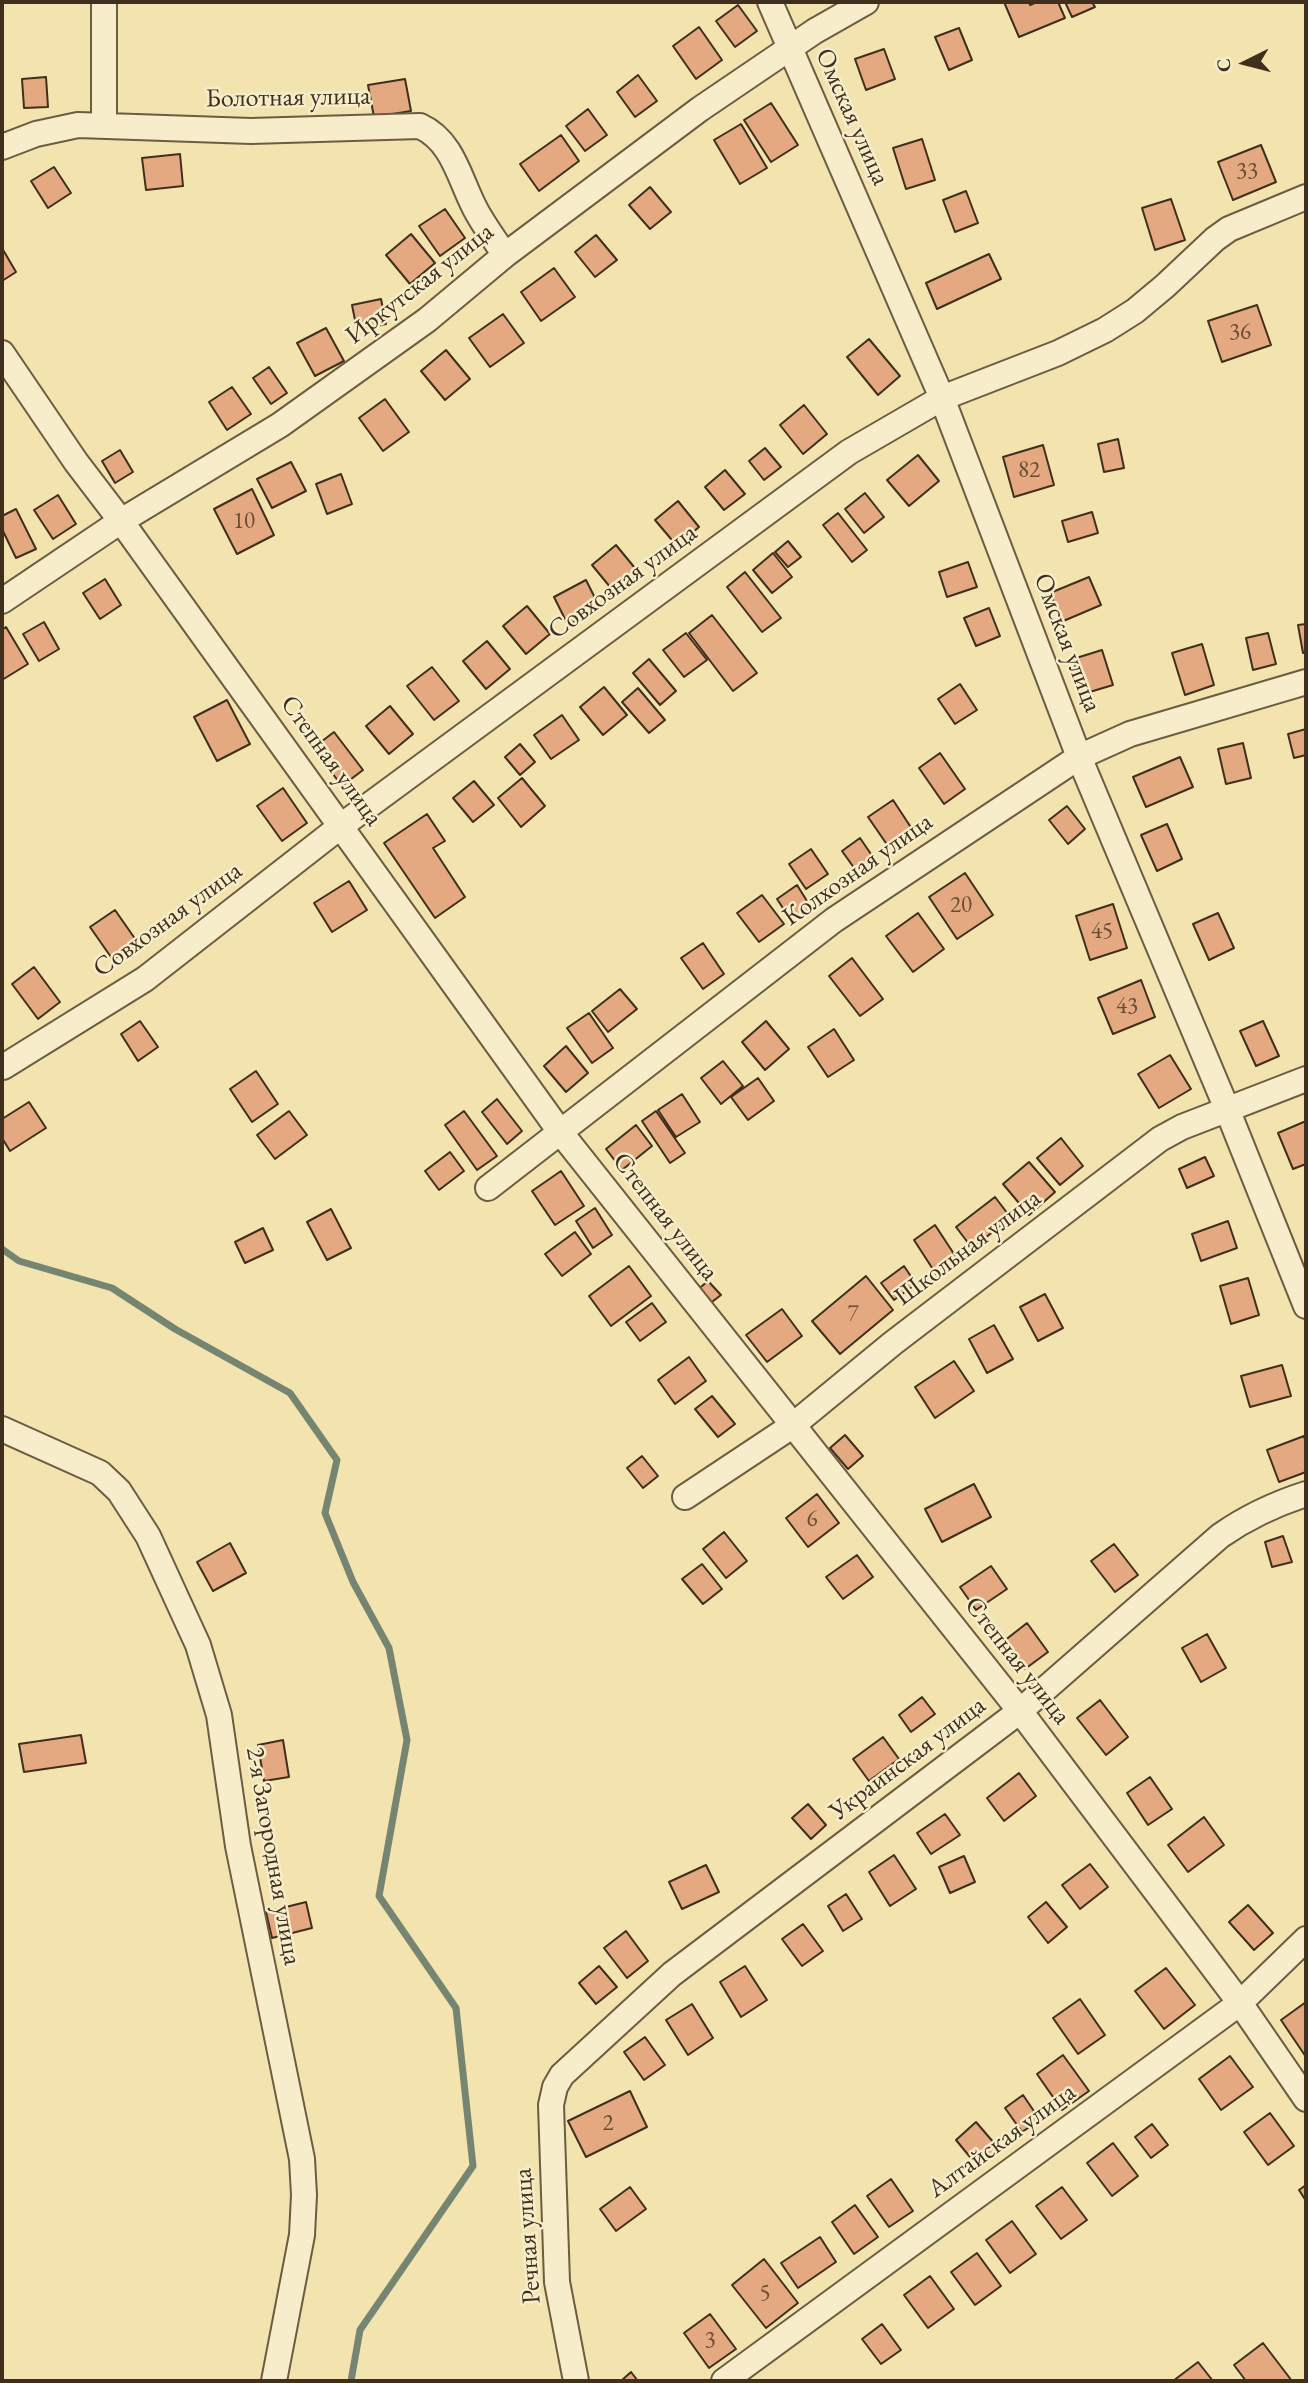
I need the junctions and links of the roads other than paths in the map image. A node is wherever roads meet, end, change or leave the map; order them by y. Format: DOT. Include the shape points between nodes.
graph roads {
  1 [pos="103,2"];
  2 [pos="770,2"];
  3 [pos="866,2"];
  4 [pos="790,50"];
  5 [pos="104,125"];
  6 [pos="2,147"];
  7 [pos="1306,197"];
  8 [pos="505,255"];
  9 [pos="2,353"];
  10 [pos="942,398"];
  11 [pos="121,521"];
  12 [pos="2,601"];
  13 [pos="1306,682"];
  14 [pos="1079,757"];
  15 [pos="341,826"];
  16 [pos="3,1067"];
  17 [pos="1306,1079"];
  18 [pos="1227,1109"];
  19 [pos="561,1133"];
  20 [pos="488,1188"];
  21 [pos="1306,1306"];
  22 [pos="792,1426"];
  23 [pos="2,1429"];
  24 [pos="1306,1494"];
  25 [pos="685,1497"];
  26 [pos="1020,1711"];
  27 [pos="1306,1939"];
  28 [pos="1240,2003"];
  29 [pos="555,2087"];
  30 [pos="1306,2099"];
  31 [pos="274,2381"];
  32 [pos="576,2381"];
  33 [pos="724,2381"];
  1 -- 5 [label="street"];
  2 -- 4 [label="street, Омская улица"];
  3 -- 4 [label="street, Иркутская улица"];
  4 -- 8 [label="street, Иркутская улица" via="700,109"];
  4 -- 10 [label="street, Омская улица"];
  5 -- 6 [label="street, Болотная улица" via="59,128"];
  5 -- 8 [label="street, Болотная улица" via="251,131 420,126 443,142 479,216"];
  7 -- 10 [label="street, Совхозная улица" via="1228,229 1135,311 1105,330 1058,354"];
  8 -- 11 [label="street, Иркутская улица" via="427,320 280,425"];
  9 -- 11 [label="street, Степная улица"];
  10 -- 14 [label="street, Омская улица"];
  10 -- 15 [label="street, Совхозная улица" via="849,452"];
  11 -- 12 [label="street, Иркутская улица"];
  11 -- 15 [label="street, Степная улица"];
  13 -- 14 [label="street, Колхозная улица" via="1130,734"];
  14 -- 18 [label="street, Омская улица"];
  14 -- 19 [label="street, Колхозная улица" via="834,920"];
  15 -- 16 [label="street, Совхозная улица" via="145,979"];
  15 -- 19 [label="street, Степная улица"];
  17 -- 18 [label="street, Школьная улица"];
  18 -- 21 [label="street, Омская улица"];
  18 -- 22 [label="street, Школьная улица" via="1182,1127 1136,1156"];
  19 -- 20 [label="street, Колхозная улица"];
  19 -- 22 [label="street, Степная улица"];
  22 -- 25 [label="street, Школьная улица"];
  22 -- 26 [label="street, Степная улица"];
  23 -- 31 [label="street, 2-я Загородная улица" via="100,1473 119,1491 148,1536 210,1682 238,1846 302,2159 302,2235"];
  24 -- 26 [label="street, Украинская улица" via="1244,1519 1220,1536"];
  26 -- 28 [label="street, Степная улица"];
  26 -- 29 [label="street, Украинская улица" via="672,1975 562,2075"];
  27 -- 28 [label="street, Алтайская улица"];
  28 -- 30 [label="street, Степная улица"];
  28 -- 33 [label="street, Алтайская улица"];
  29 -- 32 [label="street, Речная улица" via="551,2105 557,2282"];
}
